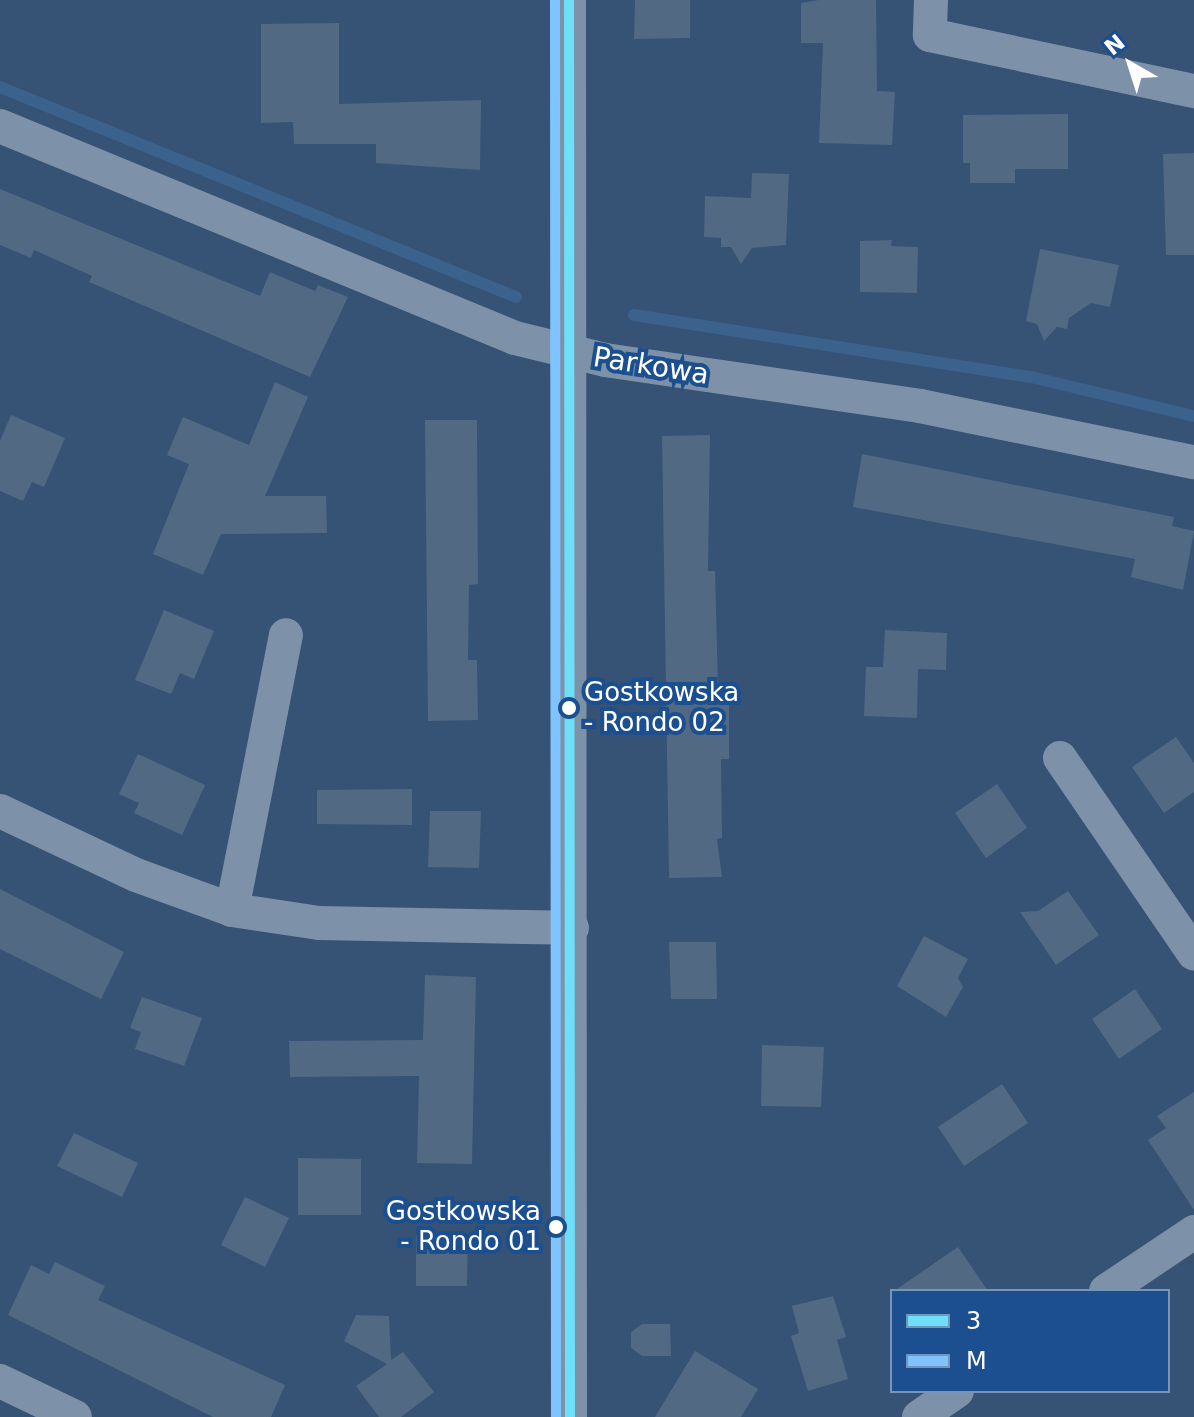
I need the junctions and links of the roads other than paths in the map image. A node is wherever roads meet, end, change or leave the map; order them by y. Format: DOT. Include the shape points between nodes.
graph roads {
  1 [pos="569,0"];
  2 [pos="931,0"];
  3 [pos="1194,91"];
  4 [pos="0,126"];
  5 [pos="572,353"];
  6 [pos="1194,462"];
  7 [pos="286,635"];
  8 [pos="1060,758"];
  9 [pos="0,811"];
  10 [pos="232,910"];
  11 [pos="572,928"];
  12 [pos="1194,954"];
  13 [pos="1194,1232"];
  14 [pos="1109,1289"];
  15 [pos="0,1381"];
  16 [pos="954,1393"];
  17 [pos="75,1417"];
  18 [pos="570,1417"];
  19 [pos="919,1417"];
  1 -- 5 [label="street"];
  2 -- 3 [label="street" via="930,35"];
  4 -- 5 [label="street, Parkowa" via="515,338"];
  5 -- 6 [label="street, Parkowa" via="920,406"];
  5 -- 11 [label="street"];
  7 -- 10 [label="street"];
  8 -- 12 [label="street"];
  9 -- 10 [label="street" via="136,875"];
  10 -- 11 [label="street" via="319,923"];
  11 -- 18 [label="street"];
  13 -- 14 [label="street"];
  15 -- 17 [label="street"];
  16 -- 19 [label="street"];
}
